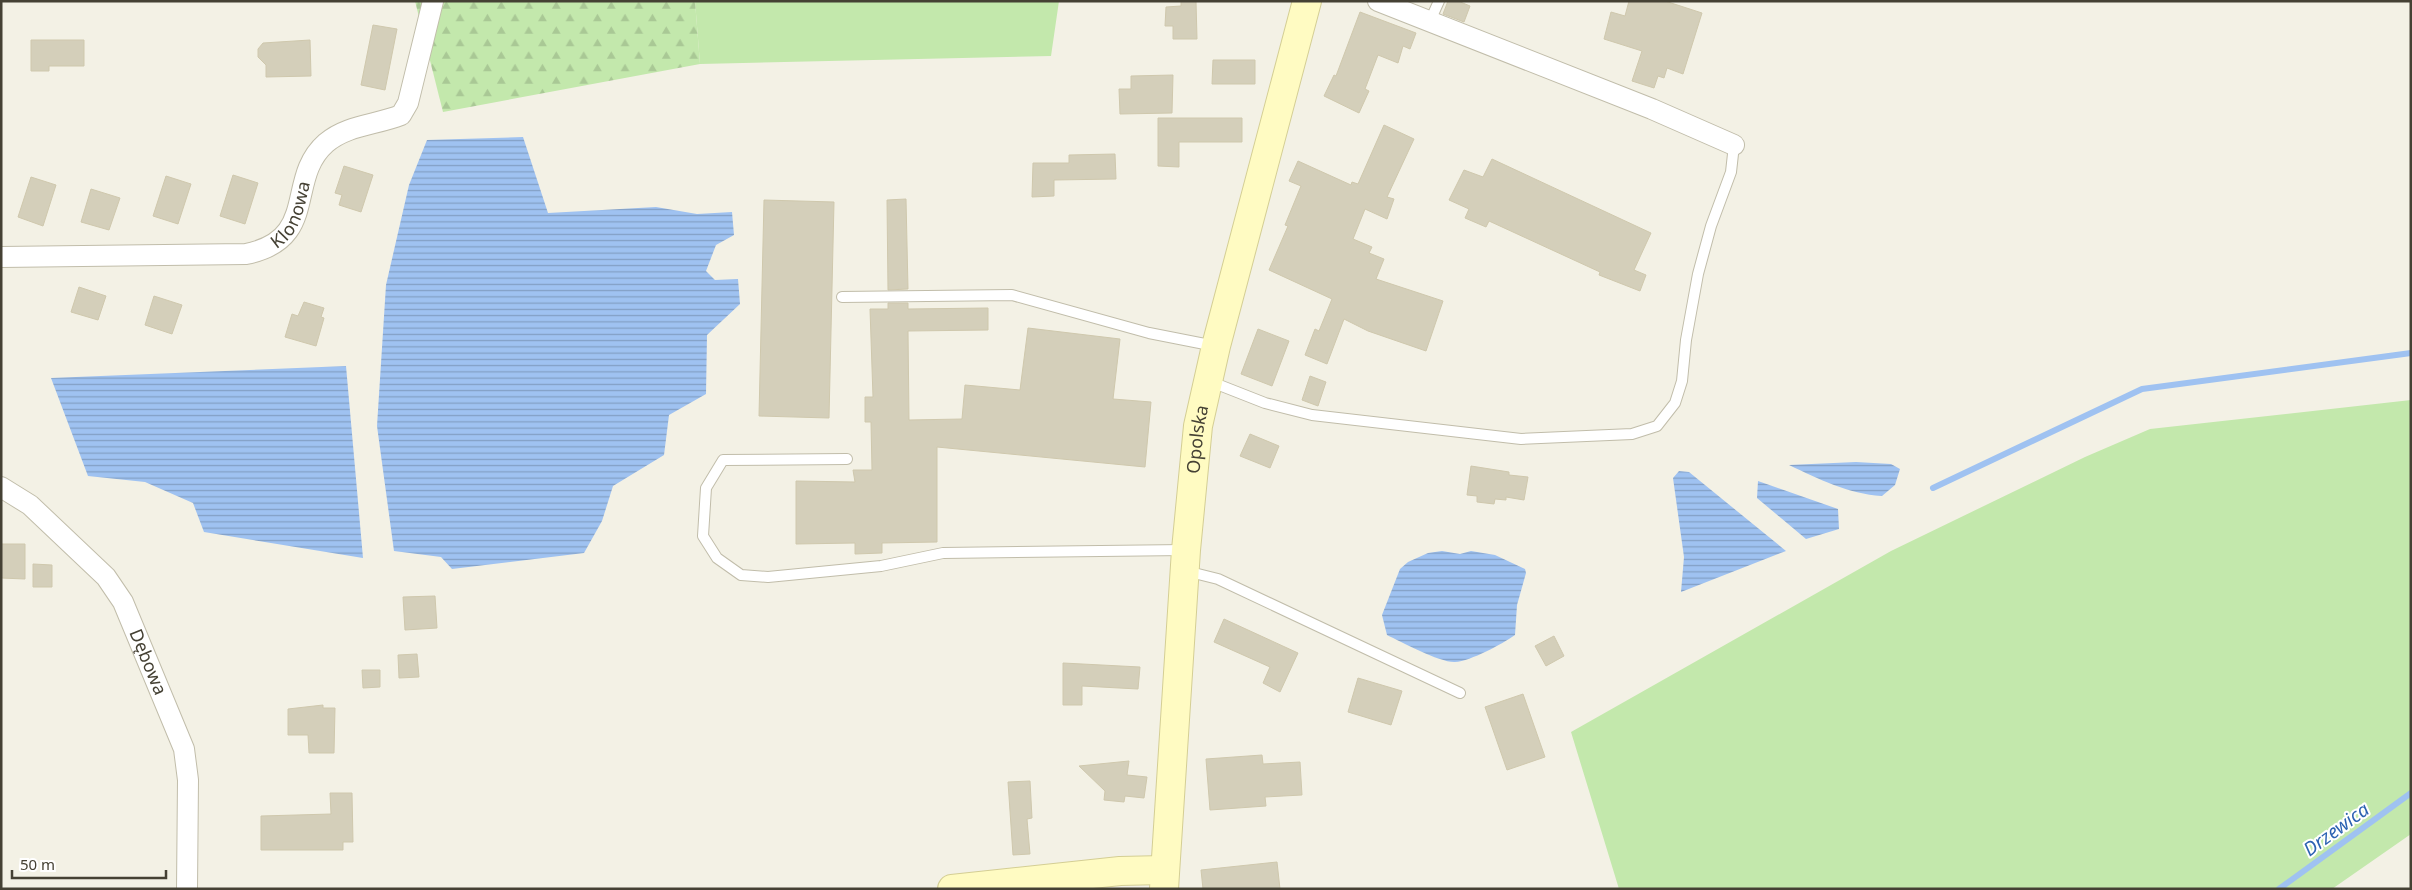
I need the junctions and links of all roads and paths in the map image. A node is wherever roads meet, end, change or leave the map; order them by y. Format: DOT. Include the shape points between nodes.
graph roads {
  1 [pos="433,1"];
  2 [pos="1307,1"];
  3 [pos="1378,1"];
  4 [pos="1439,1"];
  5 [pos="1430,21"];
  6 [pos="1734,145"];
  7 [pos="1,257"];
  8 [pos="842,297"];
  9 [pos="1216,346"];
  10 [pos="1208,381"];
  11 [pos="847,458"];
  12 [pos="1,487"];
  13 [pos="1186,561"];
  14 [pos="1460,693"];
  15 [pos="1164,879"];
  16 [pos="187,889"];
  17 [pos="952,889"];
  1 -- 7 [label="street, Klonowa" via="408,103 401,115 352,130 325,144 312,161 293,222 282,240 266,250 246,254"];
  2 -- 9 [label="street, Opolska"];
  3 -- 5 [label="street"];
  4 -- 5 [label="lane"];
  5 -- 6 [label="street"];
  6 -- 10 [label="lane" via="1731,172 1698,274 1682,381 1675,403 1657,426 1632,434 1521,439 1312,415 1265,403"];
  8 -- 9 [label="lane" via="1012,295 1149,333"];
  9 -- 10 [label="street, Opolska"];
  10 -- 13 [label="street, Opolska" via="1198,426"];
  11 -- 13 [label="lane" via="723,460 706,488 703,536 717,558 741,574 768,577 881,566 943,553"];
  12 -- 16 [label="street, Dębowa" via="30,505 106,577 124,602 184,749 188,780"];
  13 -- 14 [label="lane"];
  13 -- 15 [label="street, Opolska"];
  15 -- 17 [label="street" via="1120,871"];
}
